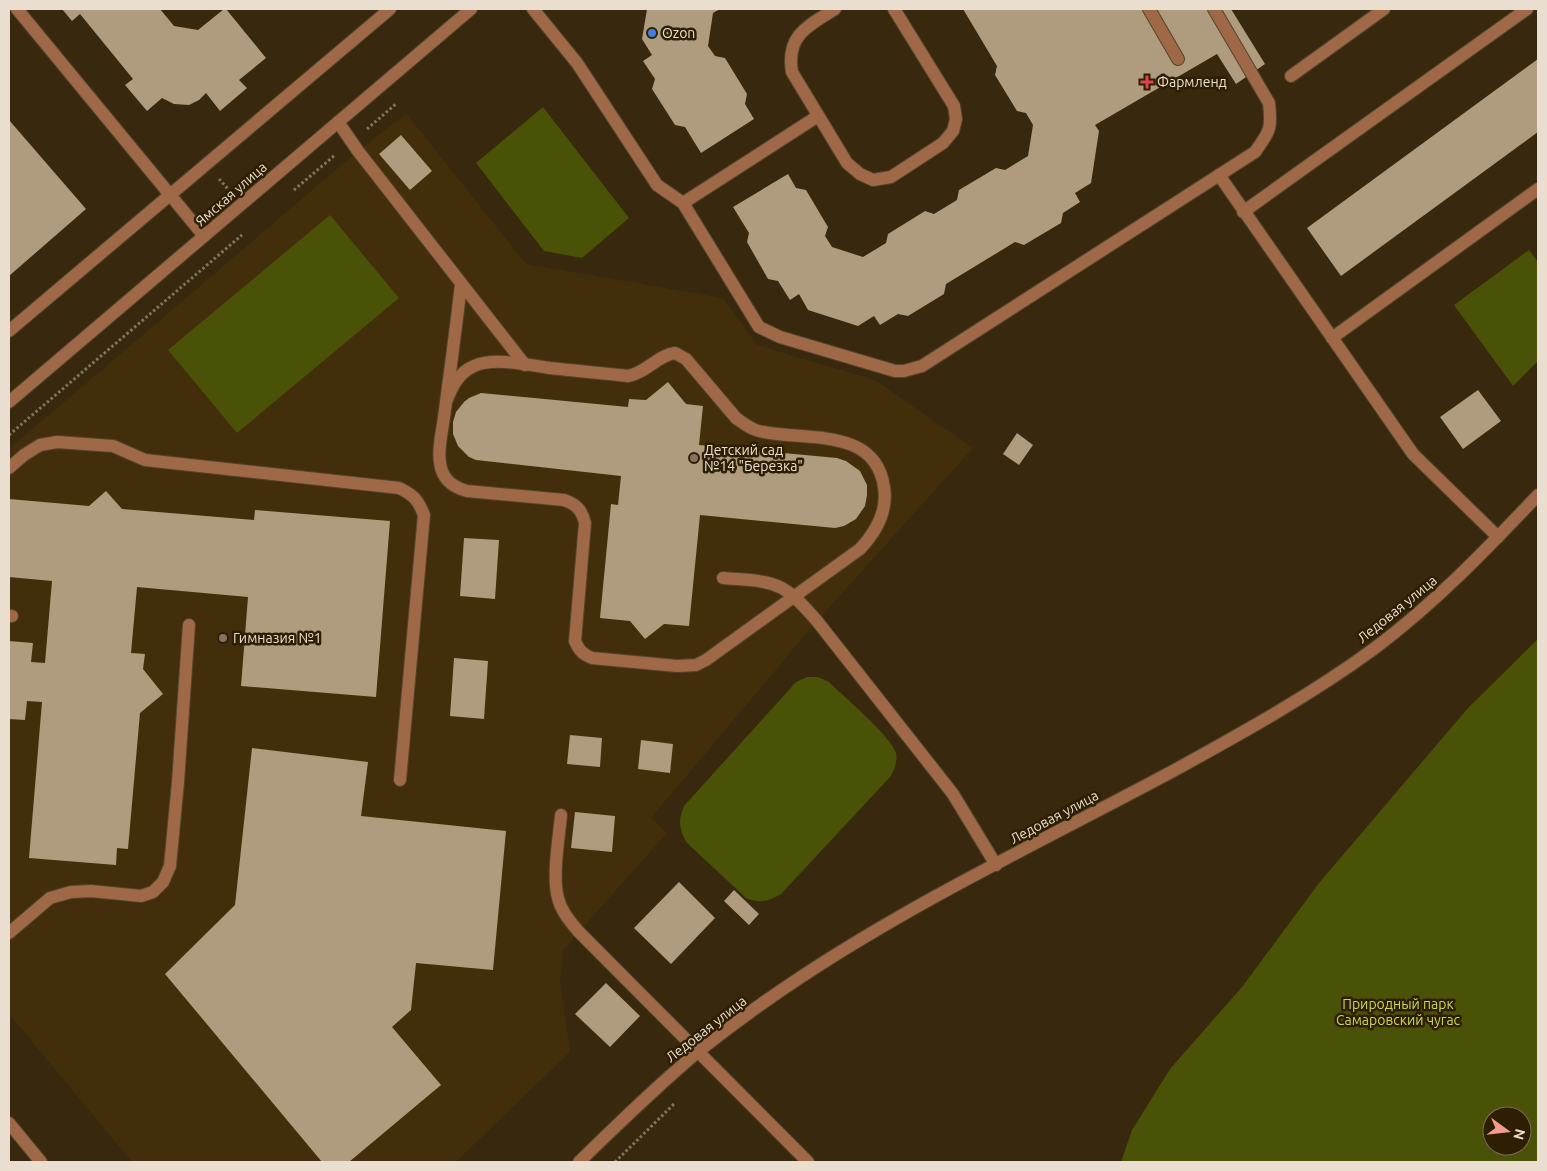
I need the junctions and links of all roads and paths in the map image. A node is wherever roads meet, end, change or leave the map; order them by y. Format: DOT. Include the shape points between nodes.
graph roads {
  1 [pos="17,9"];
  2 [pos="390,9"];
  3 [pos="471,9"];
  4 [pos="533,9"];
  5 [pos="835,9"];
  6 [pos="894,9"];
  7 [pos="1149,9"];
  8 [pos="1214,9"];
  9 [pos="1384,9"];
  10 [pos="1527,9"];
  11 [pos="1178,59"];
  12 [pos="1291,76"];
  13 [pos="397,103"];
  14 [pos="818,116"];
  15 [pos="338,122"];
  16 [pos="351,142"];
  17 [pos="1219,175"];
  18 [pos="1538,189"];
  19 [pos="293,191"];
  20 [pos="170,195"];
  21 [pos="683,203"];
  22 [pos="1243,212"];
  23 [pos="249,228"];
  24 [pos="204,236"];
  25 [pos="461,284"];
  26 [pos="9,331"];
  27 [pos="1332,338"];
  28 [pos="525,365"];
  29 [pos="9,402"];
  30 [pos="446,402"];
  31 [pos="9,435"];
  32 [pos="9,468"];
  33 [pos="1538,495"];
  34 [pos="1498,537"];
  35 [pos="723,578"];
  36 [pos="794,597"];
  37 [pos="189,625"];
  38 [pos="400,780"];
  39 [pos="561,815"];
  40 [pos="996,865"];
  41 [pos="11,924"];
  42 [pos="699,1051"];
  43 [pos="677,1101"];
  44 [pos="9,1123"];
  45 [pos="41,1162"];
  46 [pos="578,1162"];
  47 [pos="614,1162"];
  48 [pos="808,1162"];
  1 -- 20 [label="street"];
  2 -- 20 [label="street"];
  3 -- 15 [label="street, Ямская улица"];
  4 -- 21 [label="street" via="577,63 657,185"];
  5 -- 14 [label="street" via="805,28 789,57 792,72"];
  6 -- 14 [label="street" via="954,106 956,119 953,131 943,143 891,177 873,180 847,163"];
  7 -- 11 [label="street"];
  8 -- 17 [label="street" via="1269,104 1270,116 1269,131 1255,152"];
  9 -- 12 [label="street"];
  10 -- 22 [label="street"];
  13 -- 16 [label="path"];
  14 -- 21 [label="street"];
  15 -- 16 [label="street"];
  15 -- 24 [label="street, Ямская улица"];
  16 -- 19 [label="path"];
  16 -- 25 [label="street"];
  17 -- 21 [label="street" via="922,366 904,371 780,337 759,327"];
  17 -- 22 [label="street"];
  18 -- 27 [label="street"];
  20 -- 24 [label="street"];
  20 -- 26 [label="street"];
  22 -- 27 [label="street"];
  23 -- 31 [label="path"];
  24 -- 29 [label="street, Ямская улица"];
  25 -- 28 [label="street"];
  25 -- 30 [label="street"];
  27 -- 34 [label="street" via="1413,454"];
  28 -- 30 [label="street" via="496,362 475,365 458,378"];
  28 -- 36 [label="street" via="628,376 638,375 675,353 686,359 736,418 746,425 759,431 847,442 858,447 875,464 882,477 885,502 876,529 860,549"];
  30 -- 36 [label="street" via="439,459 445,478 452,484 468,491 564,500 579,508 584,516 575,641 584,655 677,666 696,665"];
  32 -- 38 [label="street" via="40,445 56,442 113,446 145,460 399,488 411,493 424,515"];
  33 -- 34 [label="street, Ледовая улица"];
  34 -- 40 [label="street, Ледовая улица" via="1424,610 1326,682 1251,729"];
  35 -- 36 [label="street" via="765,582"];
  36 -- 40 [label="street" via="817,621 954,794"];
  37 -- 41 [label="street" via="170,866 164,882 153,892 141,896 71,892 50,898"];
  39 -- 42 [label="street" via="556,878 558,898 566,916"];
  40 -- 42 [label="street, Ледовая улица" via="899,917 826,962"];
  42 -- 46 [label="street, Ледовая улица"];
  42 -- 48 [label="street"];
  43 -- 47 [label="path"];
  44 -- 45 [label="street"];
}
